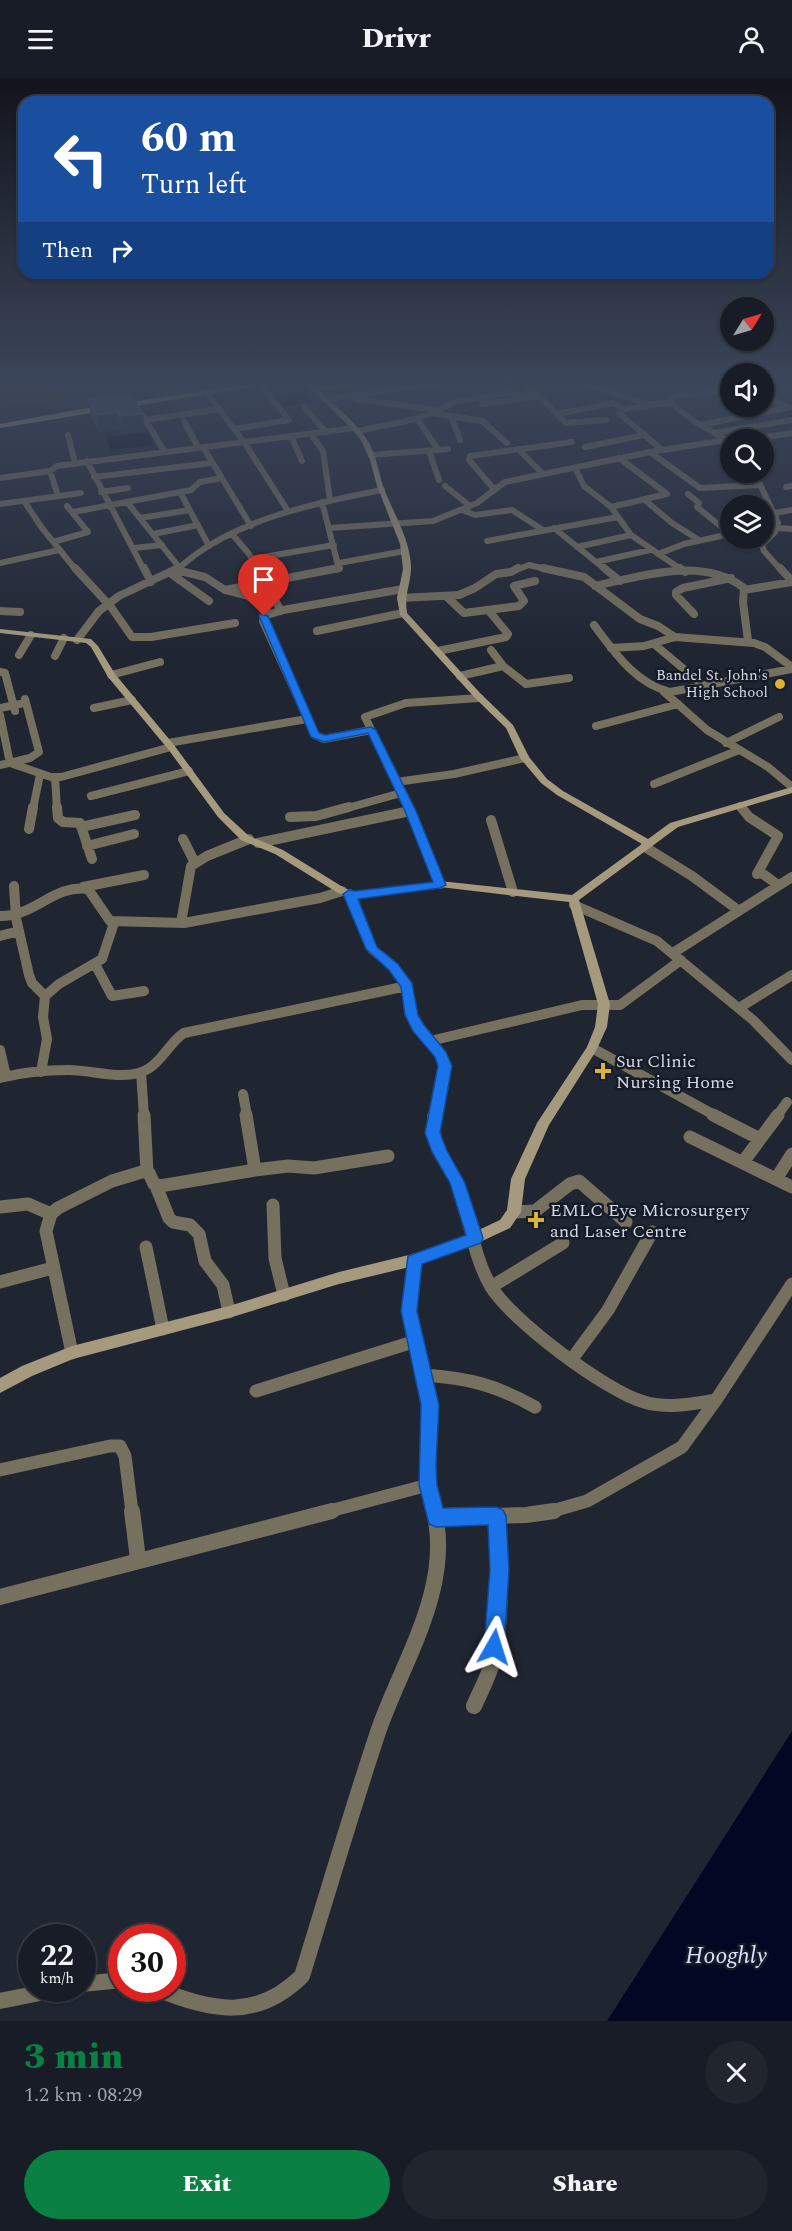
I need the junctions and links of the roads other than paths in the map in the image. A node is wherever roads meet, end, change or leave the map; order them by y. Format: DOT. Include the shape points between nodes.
graph roads {
  1 [pos="31,474"];
  2 [pos="51,474"];
  3 [pos="93,474"];
  4 [pos="122,474"];
  5 [pos="219,474"];
  6 [pos="264,474"];
  7 [pos="324,474"];
  8 [pos="377,474"];
  9 [pos="437,474"];
  10 [pos="481,474"];
  11 [pos="543,474"];
  12 [pos="577,474"];
  13 [pos="641,474"];
  14 [pos="680,474"];
  15 [pos="94,477"];
  16 [pos="0,478"];
  17 [pos="222,478"];
  18 [pos="439,480"];
  19 [pos="760,483"];
  20 [pos="446,486"];
  21 [pos="760,486"];
  22 [pos="128,488"];
  23 [pos="494,489"];
  24 [pos="382,490"];
  25 [pos="101,492"];
  26 [pos="180,492"];
  27 [pos="81,493"];
  28 [pos="688,494"];
  29 [pos="58,496"];
  30 [pos="24,501"];
  31 [pos="326,501"];
  32 [pos="646,501"];
  33 [pos="127,502"];
  34 [pos="0,504"];
  35 [pos="107,505"];
  36 [pos="67,506"];
  37 [pos="470,506"];
  38 [pos="611,507"];
  39 [pos="190,510"];
  40 [pos="462,510"];
  41 [pos="792,510"];
  42 [pos="73,512"];
  43 [pos="288,512"];
  44 [pos="775,515"];
  45 [pos="618,517"];
  46 [pos="140,518"];
  47 [pos="720,522"];
  48 [pos="716,523"];
  49 [pos="396,524"];
  50 [pos="198,525"];
  51 [pos="251,526"];
  52 [pos="720,526"];
  53 [pos="329,528"];
  54 [pos="554,528"];
  55 [pos="792,529"];
  56 [pos="543,530"];
  57 [pos="776,531"];
  58 [pos="153,534"];
  59 [pos="232,534"];
  60 [pos="631,536"];
  61 [pos="720,536"];
  62 [pos="699,540"];
  63 [pos="487,541"];
  64 [pos="53,542"];
  65 [pos="162,545"];
  66 [pos="334,545"];
  67 [pos="209,546"];
  68 [pos="134,548"];
  69 [pos="577,548"];
  70 [pos="650,549"];
  71 [pos="59,550"];
  72 [pos="405,551"];
  73 [pos="658,554"];
  74 [pos="252,560"];
  75 [pos="0,562"];
  76 [pos="596,562"];
  77 [pos="339,563"];
  78 [pos="175,570"];
  79 [pos="685,572"];
  80 [pos="731,578"];
  81 [pos="535,581"];
  82 [pos="620,581"];
  83 [pos="792,581"];
  84 [pos="151,582"];
  85 [pos="265,584"];
  86 [pos="595,586"];
  87 [pos="225,590"];
  88 [pos="744,590"];
  89 [pos="402,593"];
  90 [pos="447,597"];
  91 [pos="209,601"];
  92 [pos="109,604"];
  93 [pos="0,611"];
  94 [pos="281,611"];
  95 [pos="489,611"];
  96 [pos="20,612"];
  97 [pos="269,613"];
  98 [pos="404,613"];
  99 [pos="694,614"];
  100 [pos="235,623"];
  101 [pos="594,625"];
  102 [pos="0,631"];
  103 [pos="317,631"];
  104 [pos="31,634"];
  105 [pos="675,637"];
  106 [pos="64,638"];
  107 [pos="77,640"];
  108 [pos="748,641"];
  109 [pos="654,644"];
  110 [pos="612,648"];
  111 [pos="491,650"];
  112 [pos="438,651"];
  113 [pos="19,655"];
  114 [pos="55,656"];
  115 [pos="160,662"];
  116 [pos="503,666"];
  117 [pos="792,668"];
  118 [pos="0,672"];
  119 [pos="111,675"];
  120 [pos="460,676"];
  121 [pos="569,678"];
  122 [pos="704,686"];
  123 [pos="663,691"];
  124 [pos="479,698"];
  125 [pos="132,700"];
  126 [pos="678,704"];
  127 [pos="0,708"];
  128 [pos="15,708"];
  129 [pos="94,708"];
  130 [pos="0,715"];
  131 [pos="779,717"];
  132 [pos="307,719"];
  133 [pos="597,726"];
  134 [pos="371,730"];
  135 [pos="726,743"];
  136 [pos="170,745"];
  137 [pos="739,750"];
  138 [pos="525,758"];
  139 [pos="10,763"];
  140 [pos="0,765"];
  141 [pos="189,771"];
  142 [pos="40,774"];
  143 [pos="54,777"];
  144 [pos="396,782"];
  145 [pos="654,784"];
  146 [pos="792,788"];
  147 [pos="401,793"];
  148 [pos="91,796"];
  149 [pos="740,806"];
  150 [pos="410,811"];
  151 [pos="135,815"];
  152 [pos="290,817"];
  153 [pos="491,820"];
  154 [pos="81,827"];
  155 [pos="29,829"];
  156 [pos="134,834"];
  157 [pos="183,839"];
  158 [pos="254,841"];
  159 [pos="647,845"];
  160 [pos="87,846"];
  161 [pos="92,859"];
  162 [pos="195,863"];
  163 [pos="144,875"];
  164 [pos="792,877"];
  165 [pos="440,885"];
  166 [pos="778,885"];
  167 [pos="14,886"];
  168 [pos="82,887"];
  169 [pos="346,892"];
  170 [pos="513,892"];
  171 [pos="574,902"];
  172 [pos="738,910"];
  173 [pos="0,916"];
  174 [pos="16,918"];
  175 [pos="114,923"];
  176 [pos="181,923"];
  177 [pos="19,931"];
  178 [pos="0,936"];
  179 [pos="673,953"];
  180 [pos="681,960"];
  181 [pos="95,964"];
  182 [pos="792,975"];
  183 [pos="407,986"];
  184 [pos="144,991"];
  185 [pos="45,996"];
  186 [pos="604,1004"];
  187 [pos="739,1008"];
  188 [pos="430,1041"];
  189 [pos="592,1048"];
  190 [pos="0,1050"];
  191 [pos="791,1057"];
  192 [pos="41,1072"];
  193 [pos="141,1072"];
  194 [pos="3,1077"];
  195 [pos="243,1094"];
  196 [pos="787,1102"];
  197 [pos="690,1137"];
  198 [pos="760,1139"];
  199 [pos="792,1154"];
  200 [pos="388,1156"];
  201 [pos="742,1162"];
  202 [pos="255,1170"];
  203 [pos="147,1172"];
  204 [pos="776,1179"];
  205 [pos="156,1186"];
  206 [pos="792,1187"];
  207 [pos="273,1205"];
  208 [pos="0,1207"];
  209 [pos="514,1212"];
  210 [pos="51,1214"];
  211 [pos="626,1222"];
  212 [pos="652,1232"];
  213 [pos="475,1238"];
  214 [pos="563,1243"];
  215 [pos="146,1246"];
  216 [pos="414,1260"];
  217 [pos="53,1268"];
  218 [pos="0,1281"];
  219 [pos="792,1284"];
  220 [pos="491,1287"];
  221 [pos="284,1295"];
  222 [pos="229,1312"];
  223 [pos="163,1329"];
  224 [pos="416,1341"];
  225 [pos="72,1353"];
  226 [pos="572,1359"];
  227 [pos="424,1375"];
  228 [pos="0,1386"];
  229 [pos="256,1391"];
  230 [pos="716,1400"];
  231 [pos="535,1407"];
  232 [pos="0,1470"];
  233 [pos="428,1485"];
  234 [pos="496,1516"];
  235 [pos="436,1518"];
  236 [pos="138,1559"];
  237 [pos="0,1597"];
  238 [pos="474,1706"];
  239 [pos="18,1997"];
  240 [pos="0,2001"];
  241 [pos="186,2001"];
  1 -- 16 [label="street"];
  2 -- 29 [label="street"];
  3 -- 15 [label="street"];
  4 -- 15 [label="street"];
  5 -- 17 [label="street"];
  6 -- 43 [label="street"];
  7 -- 31 [label="street"];
  8 -- 24 [label="street"];
  9 -- 18 [label="street"];
  10 -- 23 [label="street"];
  11 -- 23 [label="street" via="506,482"];
  12 -- 38 [label="street" via="579,481"];
  13 -- 32 [label="street" via="666,492 665,496"];
  14 -- 21 [label="street" via="700,488"];
  15 -- 25 [label="street"];
  17 -- 26 [label="street" via="200,482 195,488"];
  17 -- 51 [label="street"];
  19 -- 21 [label="street"];
  20 -- 37 [label="street"];
  21 -- 44 [label="street"];
  22 -- 25 [label="street"];
  23 -- 37 [label="street"];
  24 -- 31 [label="street"];
  24 -- 49 [label="street"];
  25 -- 35 [label="street"];
  26 -- 33 [label="street"];
  26 -- 39 [label="street"];
  27 -- 29 [label="street"];
  28 -- 48 [label="street"];
  29 -- 30 [label="street"];
  30 -- 34 [label="street"];
  30 -- 64 [label="street"];
  31 -- 43 [label="street"];
  31 -- 53 [label="street"];
  32 -- 38 [label="street"];
  32 -- 62 [label="street"];
  33 -- 35 [label="street"];
  33 -- 46 [label="street"];
  35 -- 42 [label="street"];
  35 -- 68 [label="street"];
  36 -- 42 [label="street"];
  37 -- 40 [label="street"];
  38 -- 45 [label="street"];
  39 -- 46 [label="street"];
  39 -- 50 [label="street"];
  40 -- 49 [label="street" via="433,521"];
  40 -- 56 [label="street" via="474,515 512,510"];
  41 -- 44 [label="street"];
  42 -- 64 [label="street" via="88,532"];
  43 -- 51 [label="street"];
  44 -- 57 [label="street"];
  45 -- 54 [label="street"];
  45 -- 60 [label="street"];
  46 -- 58 [label="street"];
  47 -- 48 [label="street"];
  48 -- 52 [label="street"];
  49 -- 53 [label="street"];
  49 -- 72 [label="street"];
  50 -- 58 [label="street"];
  50 -- 67 [label="street"];
  51 -- 59 [label="street"];
  53 -- 66 [label="street"];
  54 -- 56 [label="street"];
  54 -- 69 [label="street"];
  55 -- 57 [label="street"];
  56 -- 63 [label="street"];
  57 -- 83 [label="street" via="762,547"];
  58 -- 65 [label="street"];
  59 -- 67 [label="street"];
  59 -- 74 [label="street"];
  60 -- 69 [label="street"];
  60 -- 70 [label="street"];
  61 -- 62 [label="street"];
  62 -- 73 [label="street"];
  64 -- 71 [label="street"];
  65 -- 68 [label="street"];
  65 -- 78 [label="street"];
  66 -- 74 [label="street"];
  66 -- 77 [label="street"];
  67 -- 78 [label="street"];
  68 -- 84 [label="street"];
  69 -- 76 [label="street"];
  70 -- 73 [label="street"];
  70 -- 76 [label="street"];
  71 -- 75 [label="street"];
  71 -- 92 [label="street"];
  72 -- 77 [label="street"];
  72 -- 89 [label="street" via="407,569"];
  73 -- 79 [label="street"];
  74 -- 85 [label="street"];
  76 -- 82 [label="street"];
  77 -- 85 [label="street" via="341,568 334,571"];
  78 -- 84 [label="street"];
  78 -- 87 [label="street" via="205,577"];
  78 -- 91 [label="street"];
  79 -- 80 [label="street" via="716,572"];
  79 -- 82 [label="street"];
  80 -- 88 [label="street"];
  80 -- 99 [label="street" via="676,592"];
  81 -- 95 [label="street" via="514,586 524,601 522,604"];
  82 -- 86 [label="street"];
  83 -- 88 [label="street"];
  84 -- 92 [label="street"];
  85 -- 87 [label="street"];
  85 -- 94 [label="street"];
  86 -- 90 [label="street" via="579,576 522,566"];
  86 -- 105 [label="street" via="640,619"];
  87 -- 97 [label="street" via="248,596"];
  88 -- 108 [label="street"];
  89 -- 90 [label="street"];
  89 -- 94 [label="street"];
  89 -- 98 [label="street"];
  90 -- 95 [label="street" via="464,613"];
  92 -- 100 [label="street" via="135,638"];
  92 -- 107 [label="street" via="99,610"];
  93 -- 96 [label="street"];
  94 -- 97 [label="street"];
  95 -- 112 [label="street" via="508,634 506,637"];
  97 -- 132 [label="street" via="264,621"];
  98 -- 103 [label="street"];
  98 -- 112 [label="street"];
  101 -- 110 [label="street"];
  102 -- 104 [label="street"];
  104 -- 106 [label="street"];
  104 -- 113 [label="street"];
  105 -- 108 [label="street"];
  105 -- 109 [label="street"];
  106 -- 107 [label="street"];
  106 -- 114 [label="street"];
  107 -- 119 [label="street" via="94,646"];
  108 -- 117 [label="street" via="765,647"];
  109 -- 110 [label="street"];
  109 -- 122 [label="street"];
  110 -- 123 [label="street" via="649,684"];
  111 -- 116 [label="street"];
  112 -- 120 [label="street"];
  115 -- 119 [label="street"];
  116 -- 120 [label="street"];
  116 -- 121 [label="street" via="526,684"];
  117 -- 122 [label="street"];
  118 -- 128 [label="street" via="5,673"];
  119 -- 125 [label="street"];
  120 -- 124 [label="street"];
  122 -- 123 [label="street"];
  123 -- 126 [label="street"];
  124 -- 134 [label="street" via="400,705 364,719"];
  124 -- 138 [label="street" via="510,728"];
  125 -- 129 [label="street"];
  125 -- 136 [label="street"];
  126 -- 133 [label="street"];
  126 -- 135 [label="street"];
  127 -- 128 [label="street"];
  128 -- 139 [label="street" via="26,701 39,752"];
  130 -- 139 [label="street"];
  131 -- 135 [label="street"];
  132 -- 134 [label="street" via="315,735 324,739"];
  132 -- 136 [label="street"];
  134 -- 144 [label="street"];
  135 -- 137 [label="street"];
  136 -- 141 [label="street"];
  136 -- 143 [label="street" via="86,772"];
  137 -- 145 [label="street"];
  137 -- 146 [label="street" via="768,767"];
  138 -- 144 [label="street"];
  138 -- 159 [label="street" via="560,794"];
  139 -- 140 [label="street"];
  139 -- 142 [label="street"];
  141 -- 148 [label="street"];
  141 -- 158 [label="street" via="221,815"];
  142 -- 143 [label="street"];
  142 -- 155 [label="street"];
  143 -- 154 [label="street" via="58,818 78,822"];
  144 -- 147 [label="street"];
  146 -- 149 [label="street"];
  147 -- 150 [label="street"];
  147 -- 152 [label="street" via="316,816"];
  149 -- 159 [label="street" via="674,825"];
  149 -- 166 [label="street" via="749,817 778,836 758,873"];
  150 -- 158 [label="street"];
  150 -- 165 [label="street"];
  151 -- 154 [label="street"];
  153 -- 170 [label="street"];
  154 -- 160 [label="street"];
  156 -- 160 [label="street"];
  157 -- 162 [label="street"];
  158 -- 162 [label="street"];
  158 -- 169 [label="street"];
  159 -- 171 [label="street"];
  159 -- 172 [label="street"];
  160 -- 161 [label="street"];
  162 -- 176 [label="street" via="191,866"];
  163 -- 168 [label="street"];
  164 -- 166 [label="street"];
  165 -- 169 [label="street" via="355,895"];
  165 -- 170 [label="street"];
  166 -- 172 [label="street"];
  167 -- 174 [label="street"];
  168 -- 174 [label="street" via="60,892"];
  168 -- 175 [label="street" via="88,889"];
  169 -- 176 [label="street"];
  169 -- 183 [label="street" via="372,949"];
  170 -- 171 [label="street"];
  171 -- 179 [label="street"];
  171 -- 186 [label="street"];
  172 -- 179 [label="street"];
  173 -- 174 [label="street"];
  174 -- 177 [label="street"];
  175 -- 176 [label="street"];
  175 -- 181 [label="street" via="102,959"];
  177 -- 178 [label="street"];
  177 -- 185 [label="street" via="32,983"];
  179 -- 180 [label="street"];
  180 -- 186 [label="street" via="629,1001"];
  180 -- 187 [label="street"];
  181 -- 184 [label="street" via="112,996"];
  181 -- 185 [label="street"];
  182 -- 187 [label="street"];
  183 -- 188 [label="street" via="412,1015"];
  183 -- 193 [label="street" via="184,1033 170,1044 158,1062"];
  185 -- 192 [label="street" via="47,1039"];
  186 -- 188 [label="street" via="562,1009"];
  186 -- 189 [label="street" via="602,1027"];
  187 -- 191 [label="street"];
  188 -- 213 [label="street" via="445,1066 433,1133 457,1183"];
  189 -- 198 [label="street"];
  189 -- 209 [label="street" via="543,1123 518,1179"];
  190 -- 194 [label="street"];
  192 -- 193 [label="street" via="94,1071 118,1076"];
  192 -- 194 [label="street"];
  193 -- 203 [label="street"];
  195 -- 202 [label="street"];
  196 -- 198 [label="street"];
  197 -- 201 [label="street"];
  198 -- 201 [label="street"];
  199 -- 204 [label="street"];
  200 -- 202 [label="street" via="314,1168"];
  201 -- 204 [label="street"];
  202 -- 205 [label="street"];
  203 -- 205 [label="street"];
  203 -- 210 [label="street" via="112,1181"];
  204 -- 206 [label="street"];
  205 -- 222 [label="street" via="169,1218 190,1224 198,1234 205,1261 223,1285"];
  207 -- 221 [label="street" via="275,1258"];
  208 -- 210 [label="street" via="28,1204"];
  209 -- 211 [label="street" via="535,1211 579,1181"];
  209 -- 213 [label="street" via="506,1224"];
  210 -- 217 [label="street" via="46,1231"];
  212 -- 226 [label="street" via="608,1310"];
  213 -- 216 [label="street"];
  213 -- 220 [label="street"];
  214 -- 220 [label="street"];
  215 -- 223 [label="street"];
  216 -- 221 [label="street"];
  216 -- 224 [label="street" via="409,1311"];
  217 -- 218 [label="street"];
  217 -- 225 [label="street"];
  219 -- 230 [label="street"];
  220 -- 226 [label="street" via="500,1300"];
  221 -- 222 [label="street"];
  222 -- 223 [label="street"];
  223 -- 225 [label="street"];
  224 -- 227 [label="street"];
  224 -- 229 [label="street"];
  225 -- 228 [label="street"];
  226 -- 230 [label="street" via="638,1401 676,1407"];
  227 -- 231 [label="street" via="471,1378 492,1384"];
  227 -- 233 [label="street" via="430,1405"];
  230 -- 234 [label="street" via="682,1447 593,1498 546,1513"];
  232 -- 236 [label="street" via="120,1446 125,1456"];
  233 -- 235 [label="street"];
  233 -- 236 [label="street"];
  234 -- 235 [label="street"];
  234 -- 238 [label="street" via="497,1629 492,1664"];
  235 -- 241 [label="street" via="438,1556 434,1586 379,1730 296,1990 273,2015 246,2020 230,2020"];
  236 -- 237 [label="street"];
  239 -- 240 [label="street"];
}
